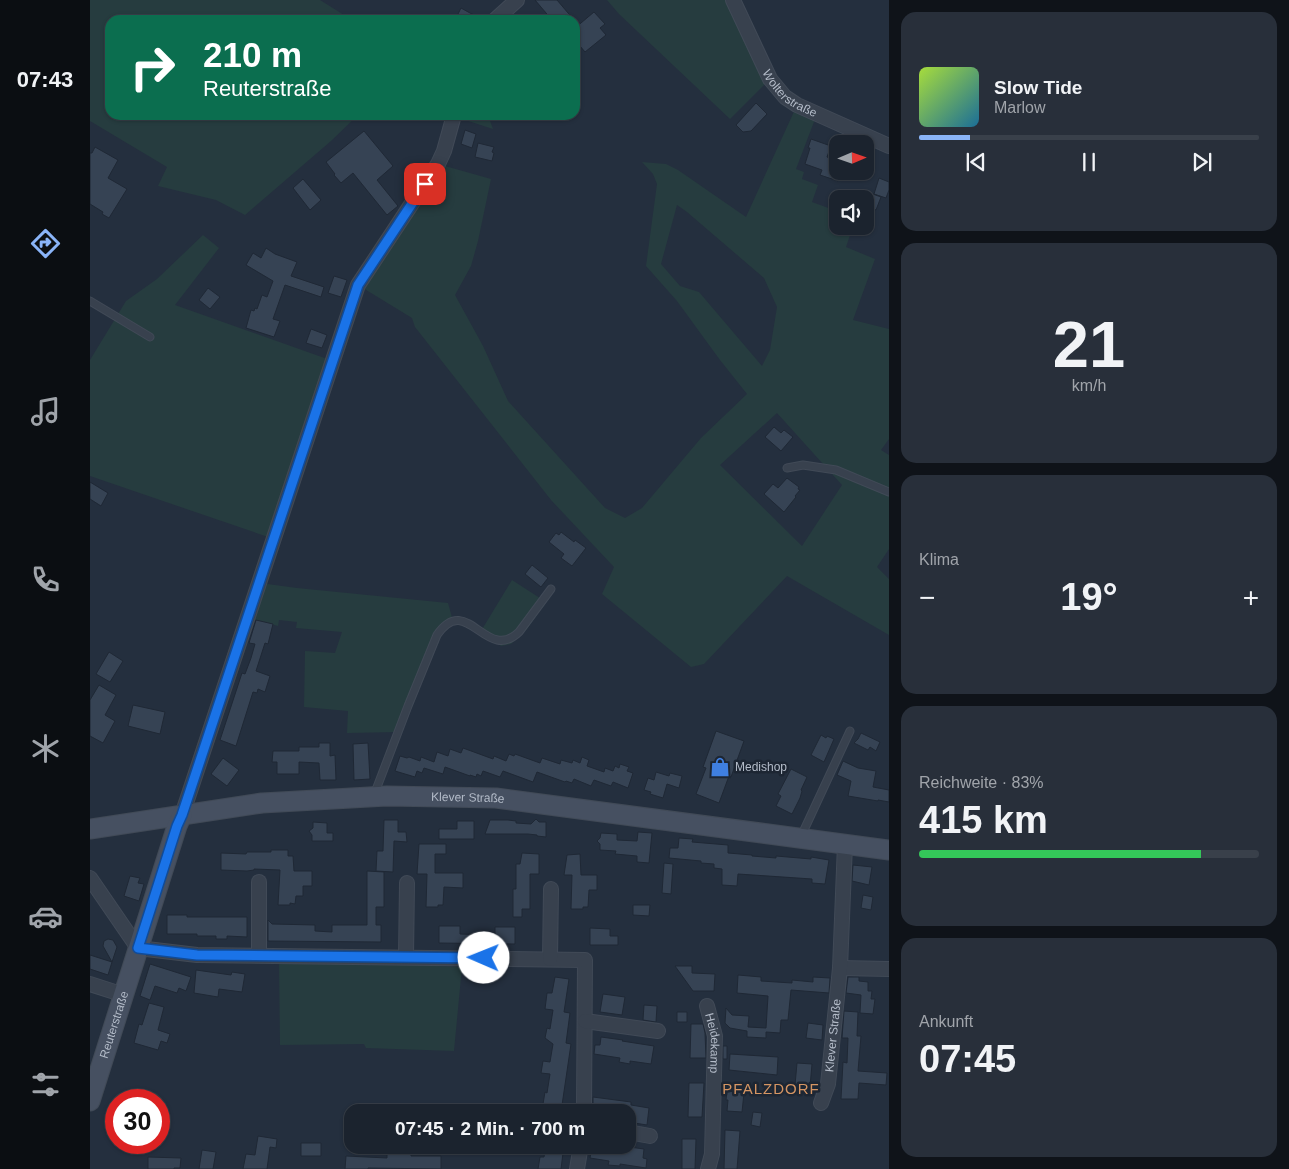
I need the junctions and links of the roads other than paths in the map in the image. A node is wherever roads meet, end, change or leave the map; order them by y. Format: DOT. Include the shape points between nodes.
graph roads {
  1 [pos="517,0"];
  2 [pos="733,0"];
  3 [pos="500,15"];
  4 [pos="453,120"];
  5 [pos="889,146"];
  6 [pos="90,301"];
  7 [pos="150,337"];
  8 [pos="786,468"];
  9 [pos="889,492"];
  10 [pos="551,589"];
  11 [pos="850,731"];
  12 [pos="373,796"];
  13 [pos="184,809"];
  14 [pos="90,829"];
  15 [pos="803,839"];
  16 [pos="845,844"];
  17 [pos="889,850"];
  18 [pos="90,878"];
  19 [pos="259,882"];
  20 [pos="407,883"];
  21 [pos="551,889"];
  22 [pos="138,948"];
  23 [pos="258,956"];
  24 [pos="406,957"];
  25 [pos="550,959"];
  26 [pos="840,968"];
  27 [pos="889,970"];
  28 [pos="90,984"];
  29 [pos="124,995"];
  30 [pos="707,1006"];
  31 [pos="585,1021"];
  32 [pos="658,1031"];
  33 [pos="90,1101"];
  34 [pos="821,1103"];
  35 [pos="584,1104"];
  36 [pos="636,1133"];
  37 [pos="650,1136"];
  38 [pos="580,1154"];
  39 [pos="578,1169"];
  40 [pos="708,1169"];
  1 -- 3 [label="street"];
  2 -- 5 [label="street, Wolterstraße" via="770,79 785,97"];
  4 -- 13 [label="street, Reuterstraße" via="438,164 358,285"];
  6 -- 7 [label="lane"];
  8 -- 9 [label="lane" via="803,465 836,470"];
  10 -- 12 [label="lane" via="519,632 507,640 493,639 462,621 447,623 442,628"];
  11 -- 15 [label="lane" via="804,830"];
  12 -- 13 [label="street, Klever Straße"];
  12 -- 15 [label="street, Klever Straße" via="496,798"];
  13 -- 14 [label="street, Klever Straße"];
  13 -- 22 [label="street, Reuterstraße"];
  15 -- 16 [label="street, Klever Straße"];
  16 -- 17 [label="street, Klever Straße"];
  16 -- 26 [label="street, Klever Straße"];
  18 -- 22 [label="street"];
  19 -- 23 [label="street"];
  20 -- 24 [label="street"];
  21 -- 25 [label="street"];
  22 -- 23 [label="street" via="197,955"];
  22 -- 29 [label="street, Reuterstraße"];
  23 -- 24 [label="street"];
  24 -- 25 [label="street"];
  25 -- 31 [label="street" via="585,960"];
  26 -- 27 [label="street"];
  26 -- 34 [label="street, Klever Straße" via="828,1084"];
  28 -- 29 [label="street"];
  29 -- 33 [label="street, Reuterstraße"];
  30 -- 40 [label="street, Heidekamp" via="715,1036 712,1154"];
  31 -- 32 [label="street"];
  31 -- 35 [label="street"];
  36 -- 37 [label="street"];
  38 -- 39 [label="street"];
}
